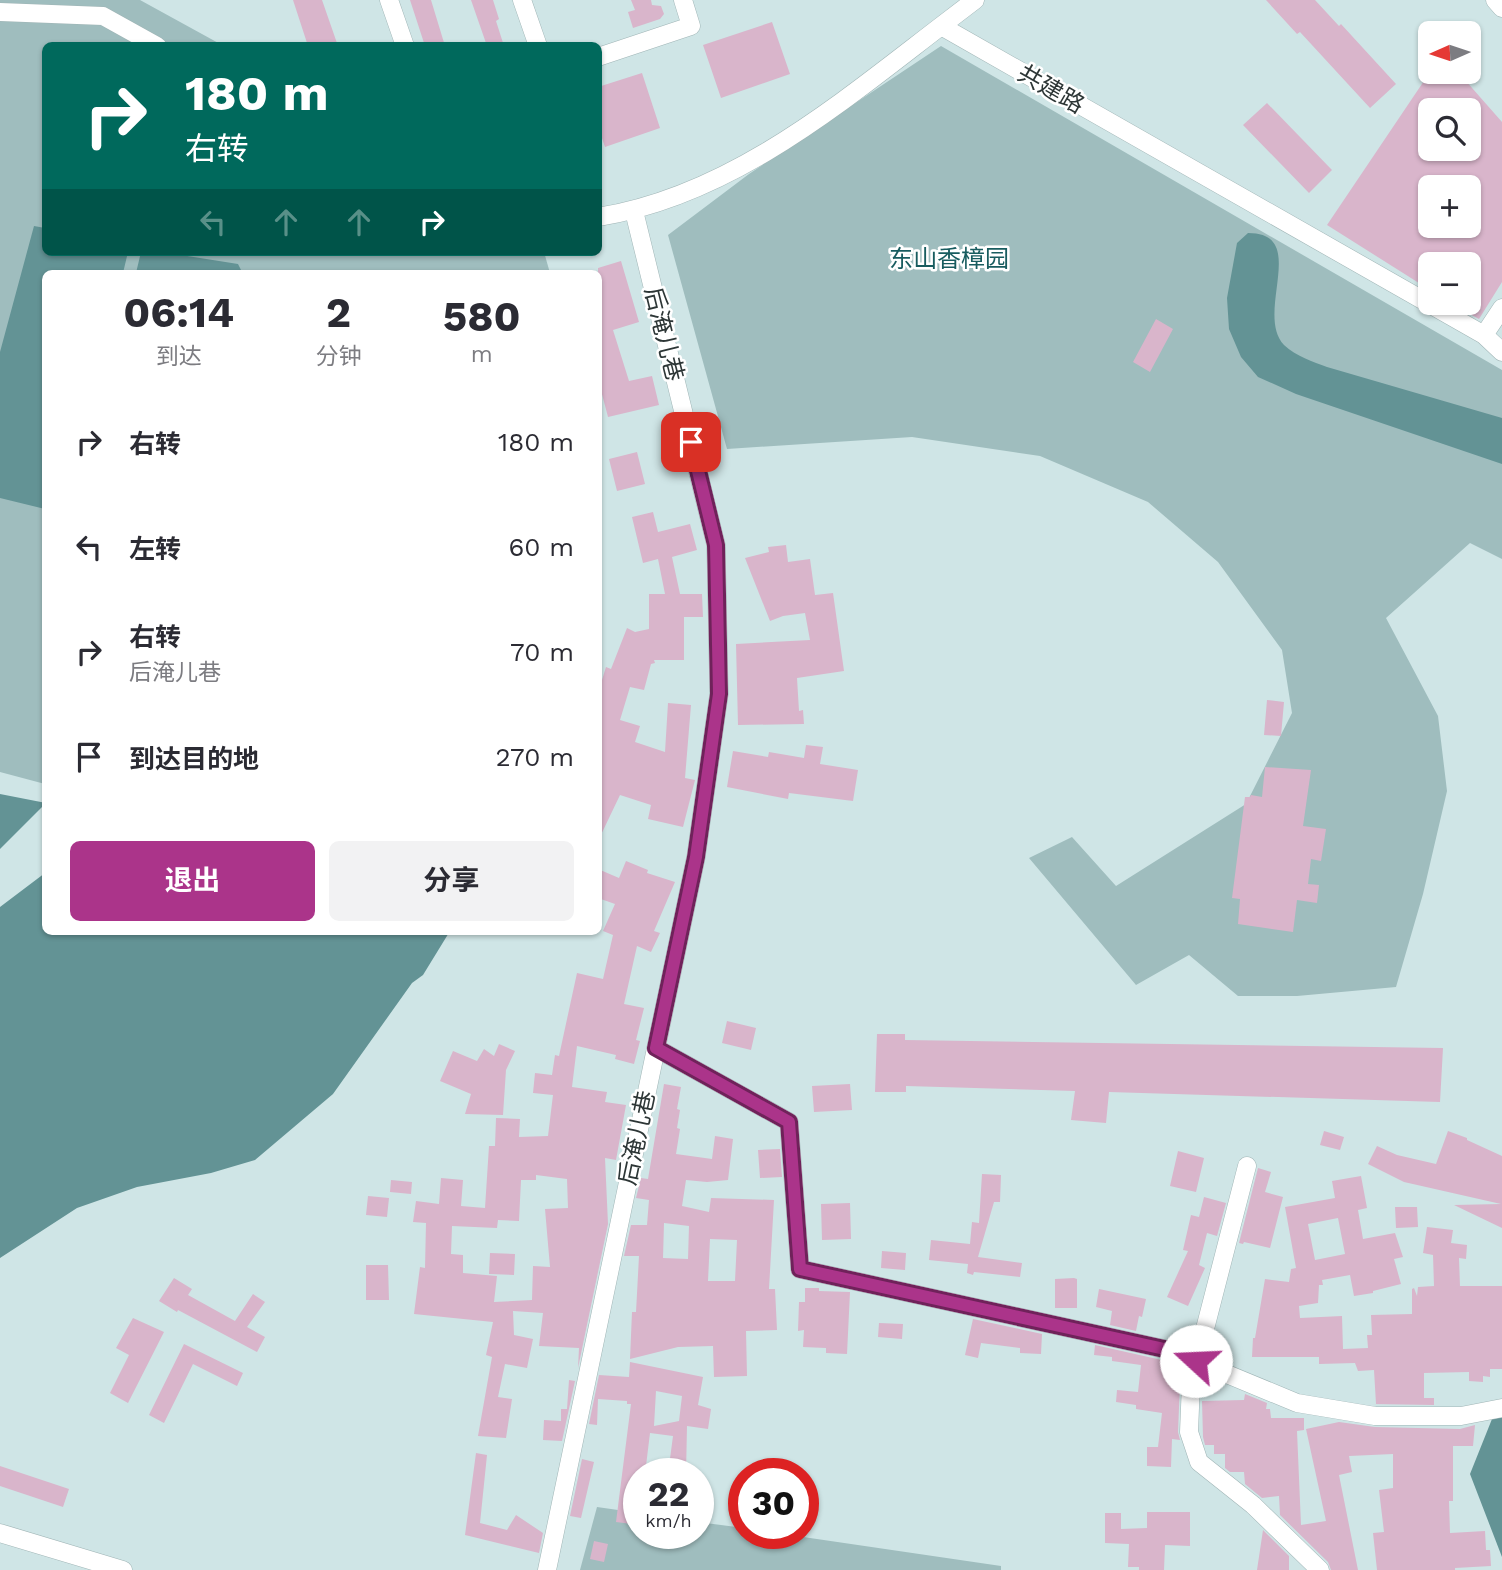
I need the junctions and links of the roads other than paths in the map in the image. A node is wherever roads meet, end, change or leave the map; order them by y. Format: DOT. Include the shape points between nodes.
graph roads {
  1 [pos="389,0"];
  2 [pos="522,0"];
  3 [pos="683,0"];
  4 [pos="975,0"];
  5 [pos="1495,0"];
  6 [pos="1502,8"];
  7 [pos="0,12"];
  8 [pos="941,26"];
  9 [pos="150,42"];
  10 [pos="404,42"];
  11 [pos="537,42"];
  12 [pos="602,56"];
  13 [pos="634,211"];
  14 [pos="602,216"];
  15 [pos="1502,309"];
  16 [pos="1484,335"];
  17 [pos="1502,352"];
  18 [pos="656,1048"];
  19 [pos="1247,1166"];
  20 [pos="1196,1361"];
  21 [pos="1502,1408"];
  22 [pos="0,1533"];
  23 [pos="123,1570"];
  24 [pos="547,1570"];
  25 [pos="1320,1570"];
  1 -- 10 [label="street"];
  2 -- 11 [label="street"];
  3 -- 12 [label="street" via="691,26"];
  4 -- 8 [label="street"];
  5 -- 6 [label="street"];
  7 -- 9 [label="street" via="103,16"];
  8 -- 13 [label="street" via="819,120 722,177"];
  8 -- 16 [label="street, 共建路"];
  13 -- 14 [label="street"];
  13 -- 18 [label="street, 后淹儿巷" via="716,545 719,694 696,857"];
  15 -- 16 [label="street"];
  16 -- 17 [label="street, 共建路"];
  18 -- 20 [label="street" via="789,1122 800,1269 1169,1350"];
  18 -- 24 [label="street, 后淹儿巷"];
  19 -- 20 [label="street"];
  20 -- 21 [label="street" via="1297,1403 1374,1416 1461,1416"];
  20 -- 25 [label="street" via="1189,1432 1199,1462 1253,1505"];
  22 -- 23 [label="street"];
}
